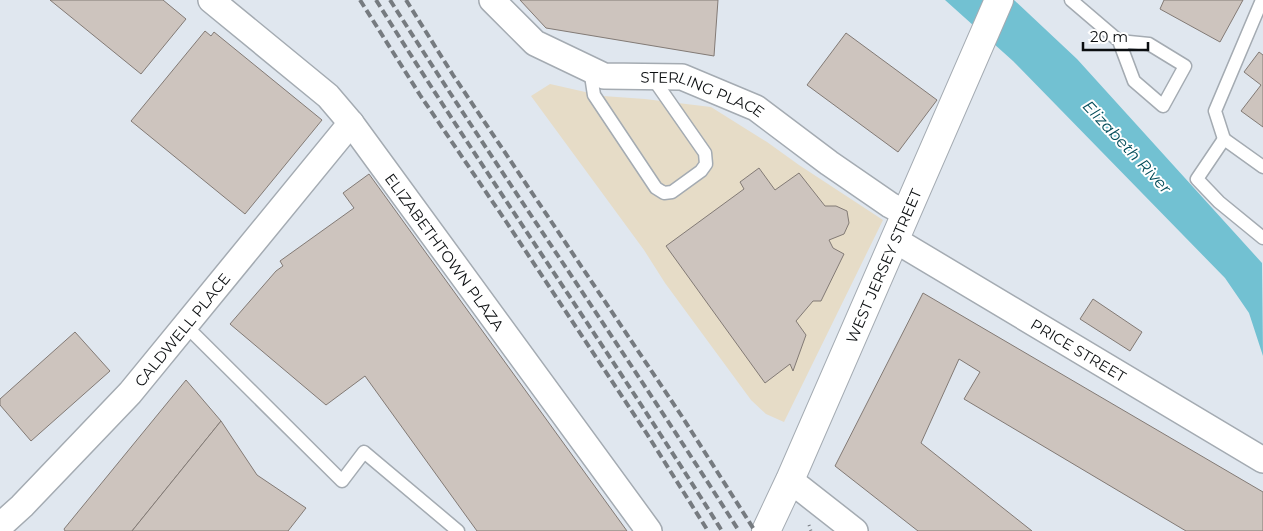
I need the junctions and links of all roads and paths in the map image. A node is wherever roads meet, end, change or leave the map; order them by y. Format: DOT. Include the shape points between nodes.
graph roads {
  1 [pos="211,0"];
  2 [pos="492,0"];
  3 [pos="999,0"];
  4 [pos="1071,0"];
  5 [pos="1262,0"];
  6 [pos="1118,41"];
  7 [pos="590,69"];
  8 [pos="652,77"];
  9 [pos="351,123"];
  10 [pos="1224,139"];
  11 [pos="1263,167"];
  12 [pos="906,213"];
  13 [pos="1263,238"];
  14 [pos="894,240"];
  15 [pos="185,325"];
  16 [pos="1263,460"];
  17 [pos="790,480"];
  18 [pos="0,526"];
  19 [pos="458,531"];
  20 [pos="649,531"];
  21 [pos="766,531"];
  22 [pos="855,531"];
  1 -- 9 [label="street, ELIZABETHTOWN PLAZA" via="328,96"];
  2 -- 7 [label="street, STERLING PLACE" via="535,43"];
  3 -- 12 [label="street, WEST JERSEY STREET"];
  4 -- 6 [label="lane"];
  5 -- 10 [label="lane" via="1215,111"];
  6 -- 6 [label="lane" via="1134,81 1163,106 1185,66 1149,44"];
  7 -- 8 [label="street, STERLING PLACE" via="604,76"];
  7 -- 8 [label="lane" via="594,95 651,181 664,193 672,192 701,171 706,164 706,153"];
  8 -- 12 [label="street, STERLING PLACE" via="682,77 756,108 829,163"];
  9 -- 15 [label="street, CALDWELL PLACE"];
  9 -- 20 [label="street, ELIZABETHTOWN PLAZA"];
  10 -- 11 [label="lane"];
  10 -- 13 [label="lane" via="1197,179 1218,202"];
  12 -- 14 [label="street, WEST JERSEY STREET"];
  14 -- 16 [label="street, PRICE STREET"];
  14 -- 17 [label="street, WEST JERSEY STREET"];
  15 -- 18 [label="street, CALDWELL PLACE" via="130,394"];
  15 -- 19 [label="lane" via="342,481 364,452"];
  17 -- 21 [label="street, WEST JERSEY STREET"];
  17 -- 22 [label="street"];
}
